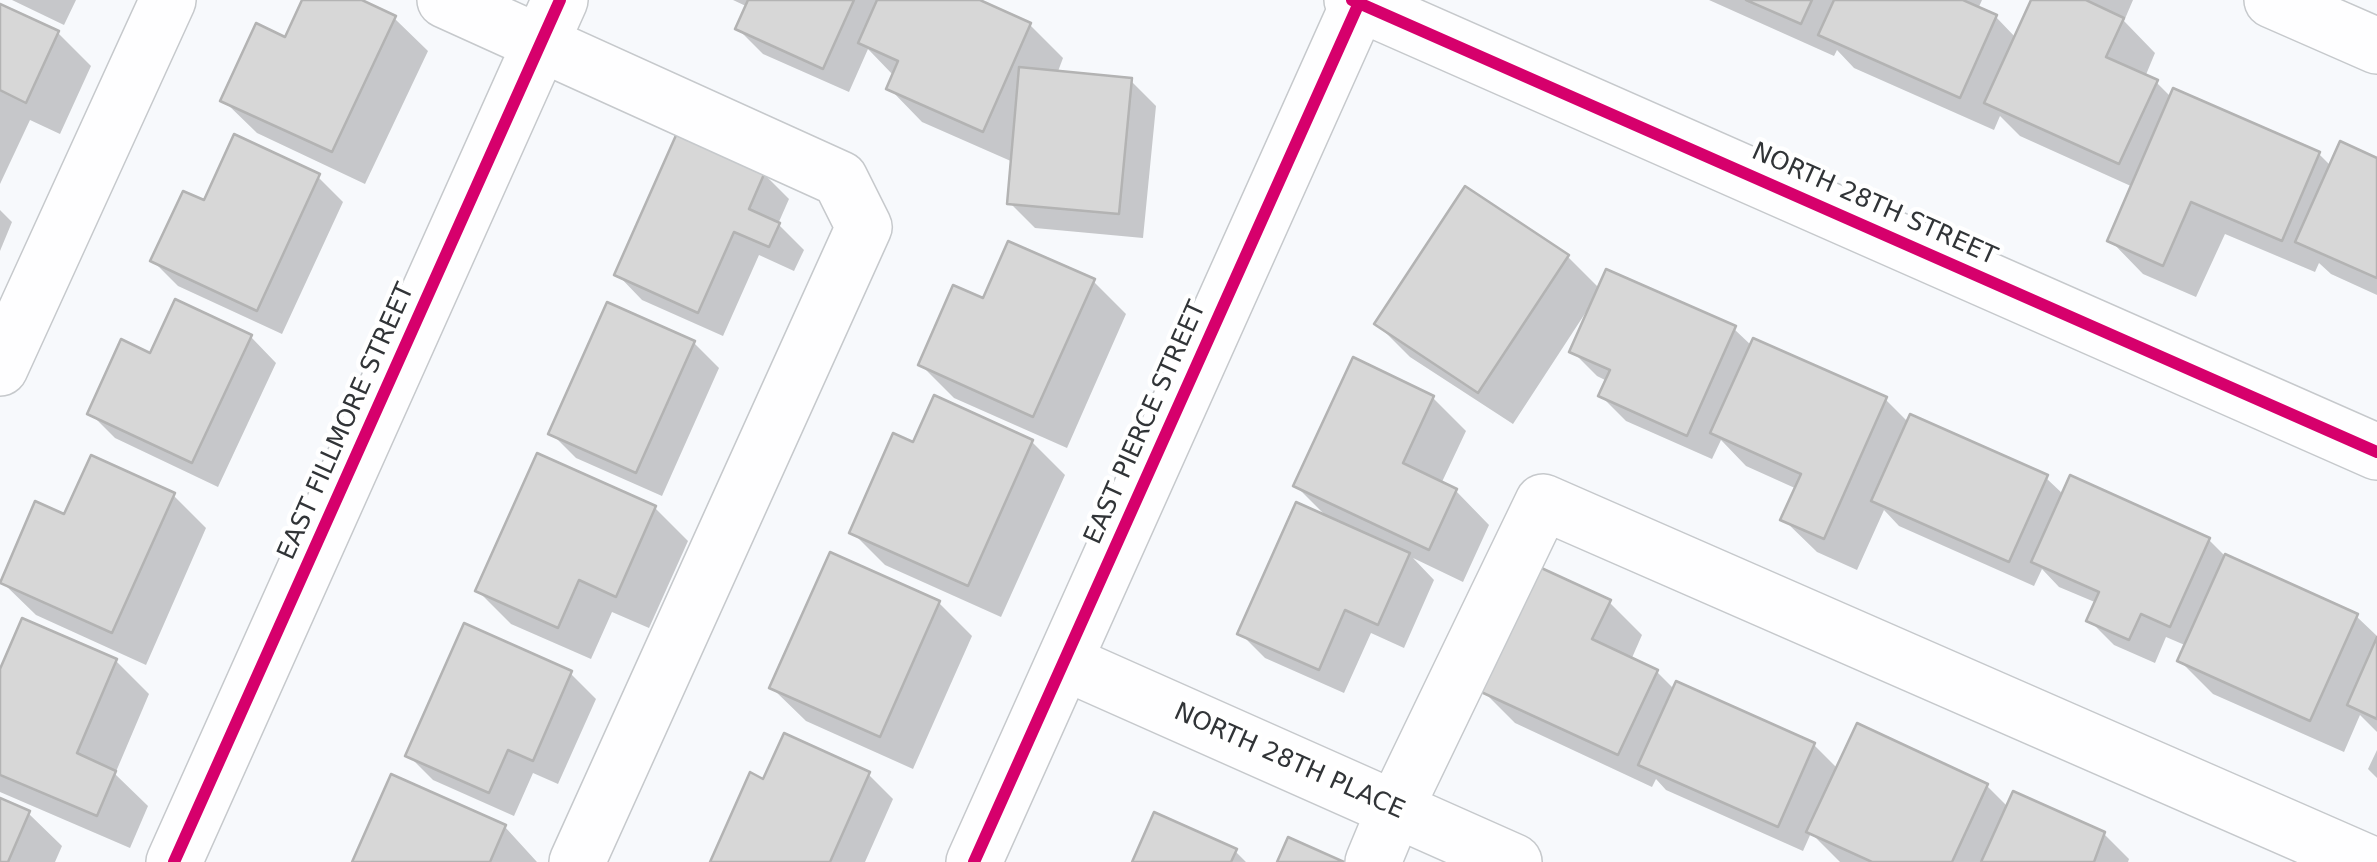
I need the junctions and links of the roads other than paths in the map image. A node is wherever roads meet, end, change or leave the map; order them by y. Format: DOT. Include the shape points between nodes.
graph roads {
  1 [pos="168,0"];
  2 [pos="446,0"];
  3 [pos="2272,0"];
  4 [pos="1356,2"];
  5 [pos="550,22"];
  6 [pos="2377,46"];
  7 [pos="0,368"];
  8 [pos="2377,452"];
  9 [pos="1064,662"];
  10 [pos="1395,809"];
  11 [pos="174,862"];
  12 [pos="577,862"];
  13 [pos="974,862"];
  14 [pos="1373,862"];
  15 [pos="1514,862"];
  16 [pos="2366,862"];
  1 -- 7 [label="street"];
  2 -- 5 [label="street"];
  3 -- 6 [label="street"];
  4 -- 8 [label="street, NORTH 28TH STREET"];
  4 -- 9 [label="street, EAST PIERCE STREET"];
  5 -- 11 [label="street, EAST FILLMORE STREET"];
  5 -- 12 [label="street" via="840,178 864,227"];
  9 -- 10 [label="street, NORTH 28TH PLACE"];
  9 -- 13 [label="street, EAST PIERCE STREET"];
  10 -- 14 [label="street"];
  10 -- 15 [label="street, NORTH 28TH PLACE"];
  10 -- 16 [label="street" via="1543,502"];
}
